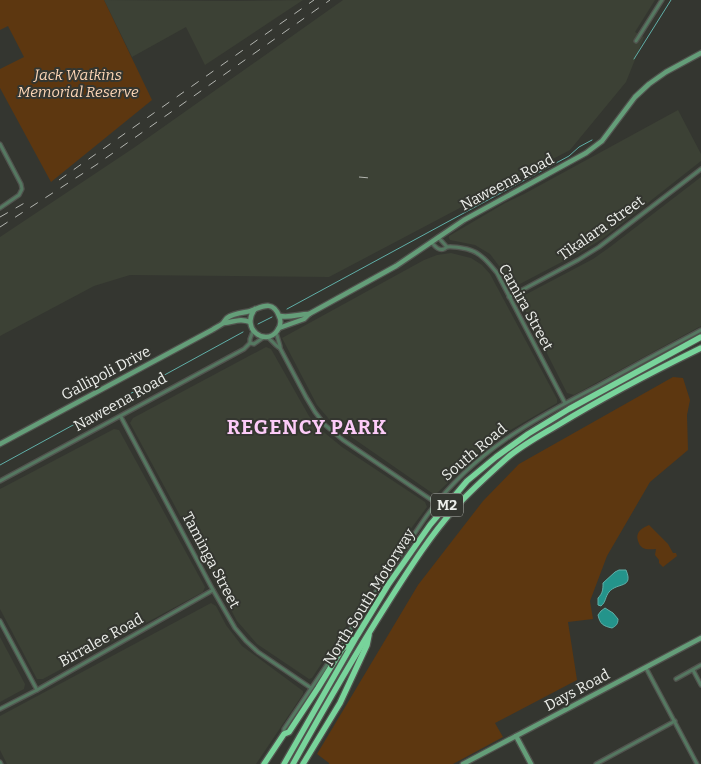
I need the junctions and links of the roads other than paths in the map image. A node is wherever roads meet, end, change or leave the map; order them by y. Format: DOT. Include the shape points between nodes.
graph roads {
  1 [pos="662,0"];
  2 [pos="636,41"];
  3 [pos="701,53"];
  4 [pos="0,144"];
  5 [pos="701,169"];
  6 [pos="0,208"];
  7 [pos="438,237"];
  8 [pos="431,242"];
  9 [pos="448,247"];
  10 [pos="510,297"];
  11 [pos="255,310"];
  12 [pos="309,314"];
  13 [pos="280,316"];
  14 [pos="250,322"];
  15 [pos="224,323"];
  16 [pos="277,330"];
  17 [pos="701,330"];
  18 [pos="253,331"];
  19 [pos="266,337"];
  20 [pos="701,337"];
  21 [pos="250,343"];
  22 [pos="280,348"];
  23 [pos="701,348"];
  24 [pos="565,403"];
  25 [pos="121,416"];
  26 [pos="0,444"];
  27 [pos="0,482"];
  28 [pos="436,503"];
  29 [pos="213,590"];
  30 [pos="0,621"];
  31 [pos="369,633"];
  32 [pos="357,636"];
  33 [pos="701,638"];
  34 [pos="701,665"];
  35 [pos="646,668"];
  36 [pos="693,670"];
  37 [pos="676,678"];
  38 [pos="701,685"];
  39 [pos="311,688"];
  40 [pos="37,690"];
  41 [pos="0,709"];
  42 [pos="675,721"];
  43 [pos="284,734"];
  44 [pos="516,736"];
  45 [pos="264,764"];
  46 [pos="284,764"];
  47 [pos="293,764"];
  48 [pos="303,764"];
  49 [pos="463,764"];
  50 [pos="531,764"];
  51 [pos="596,764"];
  52 [pos="697,764"];
  1 -- 2 [label="street"];
  3 -- 7 [label="street, Naweena Road" via="649,84 594,147"];
  4 -- 6 [label="street" via="22,189 19,195"];
  5 -- 10 [label="street, Tikalara Street" via="599,247"];
  7 -- 8 [label="street, Naweena Road"];
  7 -- 9 [label="street"];
  8 -- 9 [label="street, Camira Street" via="440,250"];
  8 -- 12 [label="street, Naweena Road" via="380,276"];
  9 -- 10 [label="street, Camira Street" via="466,248 482,256 497,273"];
  10 -- 24 [label="street, Camira Street"];
  11 -- 13 [label="street" via="268,306"];
  11 -- 14 [label="street"];
  11 -- 15 [label="street, Gallipoli Drive" via="226,318"];
  12 -- 13 [label="street, Naweena Road"];
  12 -- 16 [label="street, Naweena Road"];
  13 -- 16 [label="street"];
  14 -- 15 [label="street, Gallipoli Drive"];
  14 -- 18 [label="street"];
  15 -- 26 [label="street, Gallipoli Drive"];
  16 -- 19 [label="street"];
  16 -- 22 [label="street"];
  17 -- 24 [label="street, South Road"];
  18 -- 19 [label="street"];
  18 -- 21 [label="street"];
  19 -- 21 [label="street, Naweena Road"];
  19 -- 22 [label="street"];
  20 -- 32 [label="highway, North South Motorway / M2" via="569,409 496,456 467,482 430,525"];
  21 -- 25 [label="street, Naweena Road"];
  22 -- 28 [label="street" via="306,398 325,425"];
  23 -- 31 [label="highway, North South Motorway / M2" via="573,415 509,457 483,479 444,521"];
  24 -- 28 [label="street, South Road" via="505,439 462,475"];
  25 -- 27 [label="street, Naweena Road"];
  25 -- 29 [label="street, Taminga Street"];
  28 -- 39 [label="street, South Road"];
  29 -- 39 [label="street, Taminga Street" via="246,642"];
  29 -- 40 [label="street, Birralee Road"];
  30 -- 40 [label="street"];
  31 -- 47 [label="highway, North South Motorway / M2"];
  31 -- 48 [label="highway" via="368,645 340,703"];
  32 -- 43 [label="highway" via="342,649 294,725"];
  32 -- 46 [label="highway, North South Motorway / M2"];
  33 -- 35 [label="street, Days Road"];
  34 -- 36 [label="street"];
  35 -- 42 [label="street"];
  35 -- 44 [label="street, Days Road"];
  36 -- 37 [label="street"];
  36 -- 38 [label="street"];
  39 -- 43 [label="street, South Road" via="284,729"];
  40 -- 41 [label="street, Birralee Road"];
  42 -- 51 [label="street"];
  42 -- 52 [label="street"];
  43 -- 45 [label="highway, South Road"];
  44 -- 49 [label="street, Days Road"];
  44 -- 50 [label="street"];
}
